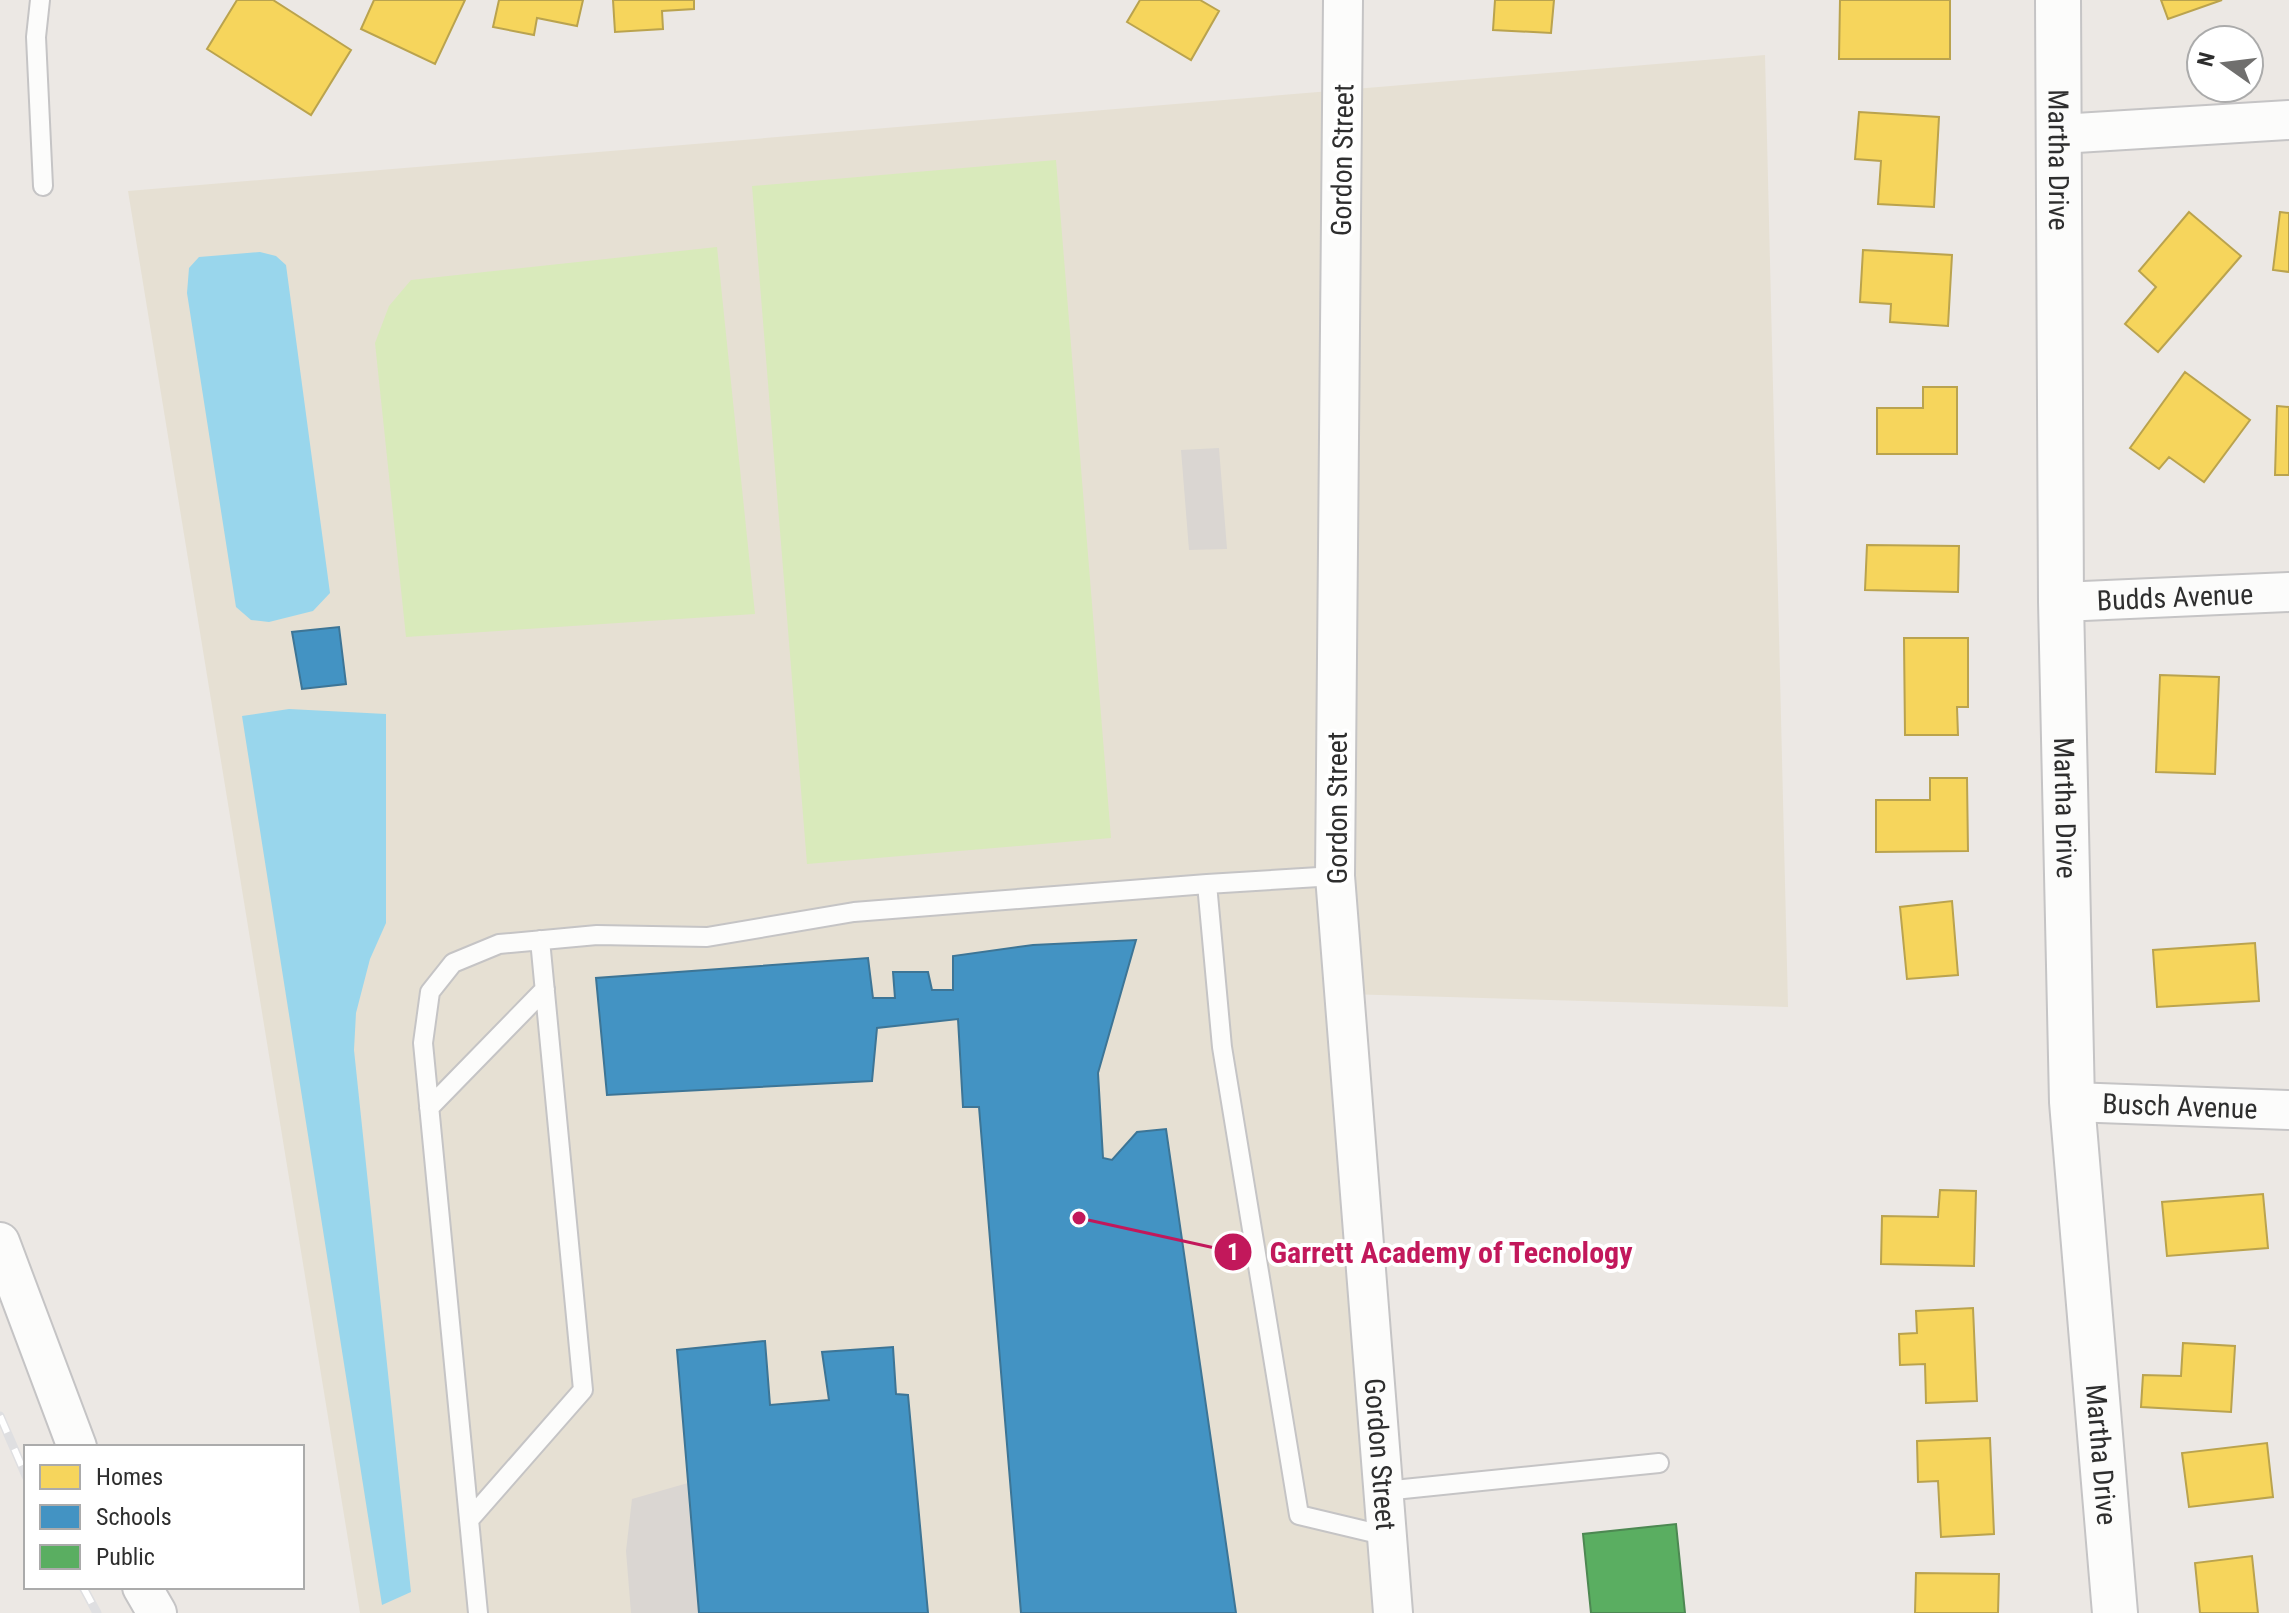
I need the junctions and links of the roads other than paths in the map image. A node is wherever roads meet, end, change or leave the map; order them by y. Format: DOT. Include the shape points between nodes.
graph roads {
  1 [pos="40,0"];
  2 [pos="1343,0"];
  3 [pos="2058,0"];
  4 [pos="2289,120"];
  5 [pos="2060,134"];
  6 [pos="43,186"];
  7 [pos="2289,592"];
  8 [pos="2061,602"];
  9 [pos="1335,876"];
  10 [pos="1207,884"];
  11 [pos="540,940"];
  12 [pos="545,989"];
  13 [pos="2072,1102"];
  14 [pos="429,1108"];
  15 [pos="2289,1110"];
  16 [pos="0,1242"];
  17 [pos="76,1445"];
  18 [pos="1659,1463"];
  19 [pos="1384,1491"];
  20 [pos="469,1520"];
  21 [pos="1387,1536"];
  22 [pos="143,1589"];
  23 [pos="157,1613"];
  24 [pos="478,1613"];
  25 [pos="1393,1613"];
  26 [pos="2115,1613"];
  1 -- 6 [label="lane" via="36,37"];
  2 -- 9 [label="street, Gordon Street"];
  3 -- 5 [label="street, Martha Drive"];
  4 -- 5 [label="street"];
  5 -- 8 [label="street, Martha Drive"];
  7 -- 8 [label="street, Budds Avenue"];
  8 -- 13 [label="street, Martha Drive"];
  9 -- 10 [label="lane"];
  9 -- 19 [label="street, Gordon Street"];
  10 -- 11 [label="lane" via="854,912 707,937"];
  10 -- 21 [label="lane" via="1222,1047 1299,1515"];
  11 -- 12 [label="lane"];
  11 -- 14 [label="lane" via="499,944 453,963 430,992 423,1043"];
  12 -- 14 [label="lane"];
  12 -- 20 [label="lane" via="583,1390"];
  13 -- 15 [label="street, Busch Avenue"];
  13 -- 26 [label="street, Martha Drive"];
  14 -- 20 [label="lane"];
  16 -- 17 [label="street"];
  18 -- 19 [label="lane"];
  19 -- 21 [label="street, Gordon Street"];
  20 -- 24 [label="lane"];
  21 -- 25 [label="street, Gordon Street"];
  22 -- 23 [label="street"];
}
